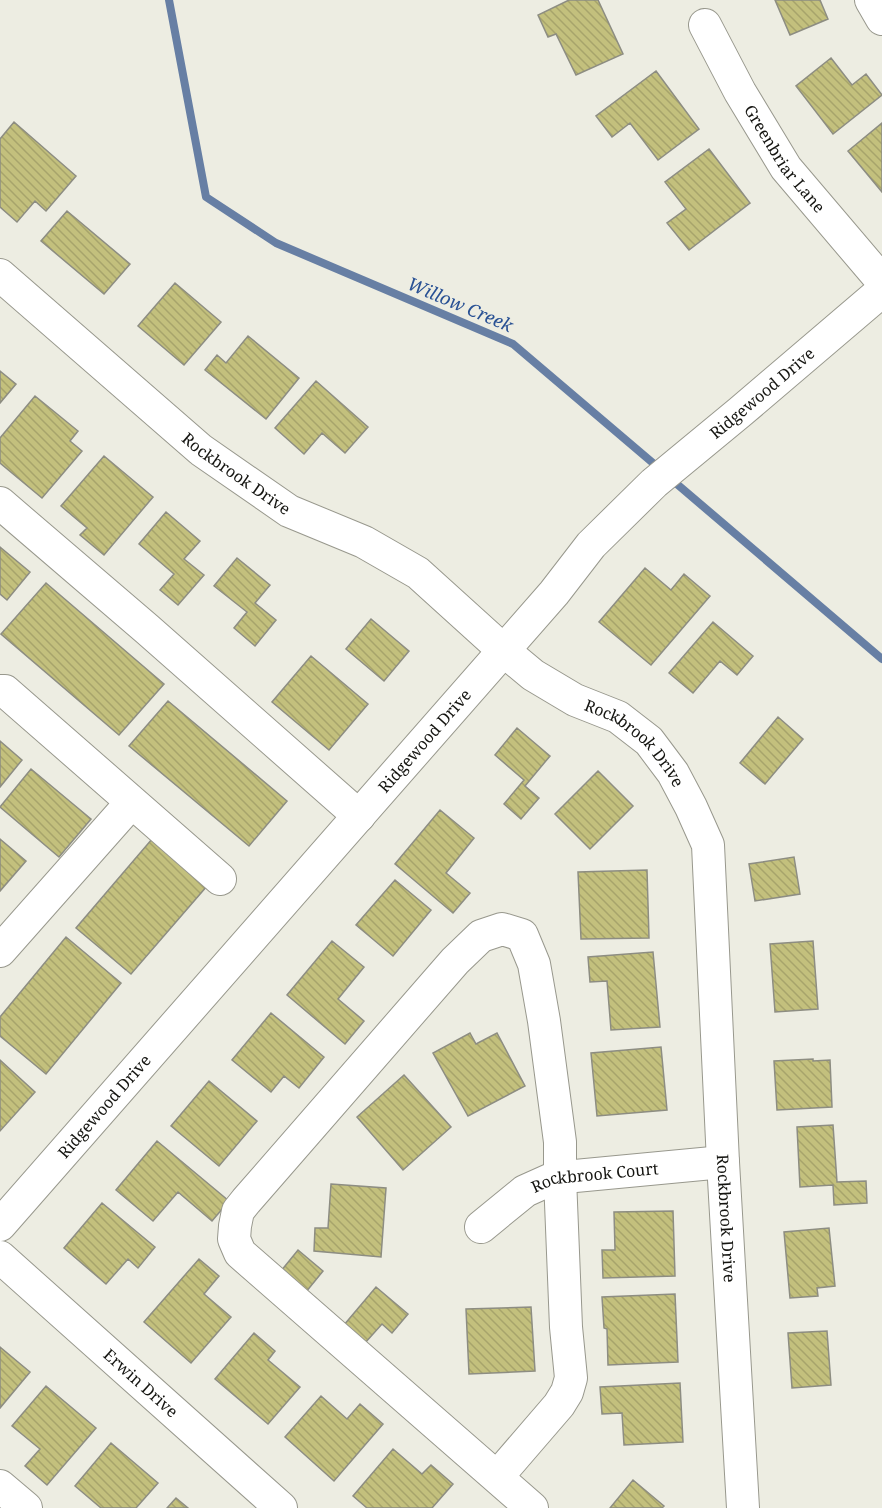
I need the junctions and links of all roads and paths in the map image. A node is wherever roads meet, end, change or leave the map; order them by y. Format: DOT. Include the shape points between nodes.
graph roads {
  1 [pos="871,0"];
  2 [pos="882,19"];
  3 [pos="705,25"];
  4 [pos="0,275"];
  5 [pos="882,281"];
  6 [pos="882,291"];
  7 [pos="0,503"];
  8 [pos="503,650"];
  9 [pos="0,691"];
  10 [pos="131,802"];
  11 [pos="359,816"];
  12 [pos="220,879"];
  13 [pos="0,951"];
  14 [pos="723,1162"];
  15 [pos="560,1178"];
  16 [pos="0,1225"];
  17 [pos="481,1227"];
  18 [pos="0,1257"];
  19 [pos="497,1477"];
  20 [pos="0,1486"];
  21 [pos="26,1508"];
  22 [pos="281,1508"];
  23 [pos="532,1508"];
  24 [pos="743,1508"];
  1 -- 2 [label="street"];
  3 -- 5 [label="street, Greenbriar Lane" via="786,168"];
  4 -- 8 [label="street, Rockbrook Drive" via="201,450 289,511 364,542 418,573"];
  6 -- 8 [label="street, Ridgewood Drive" via="654,483 591,545"];
  7 -- 11 [label="street"];
  8 -- 11 [label="street, Ridgewood Drive"];
  8 -- 14 [label="street, Rockbrook Drive" via="532,675 618,717 649,741 692,807 708,845"];
  9 -- 10 [label="street" via="5,691"];
  10 -- 12 [label="street"];
  10 -- 13 [label="street"];
  11 -- 16 [label="street, Ridgewood Drive"];
  14 -- 15 [label="street, Rockbrook Court"];
  14 -- 24 [label="street, Rockbrook Drive"];
  15 -- 17 [label="street, Rockbrook Court" via="525,1191"];
  15 -- 19 [label="street" via="571,1378 559,1405"];
  15 -- 19 [label="street" via="560,1142 534,964 522,935 502,929 481,936 455,961 238,1211 234,1239 240,1253"];
  18 -- 22 [label="street, Erwin Drive"];
  19 -- 23 [label="street"];
  20 -- 21 [label="street"];
}
